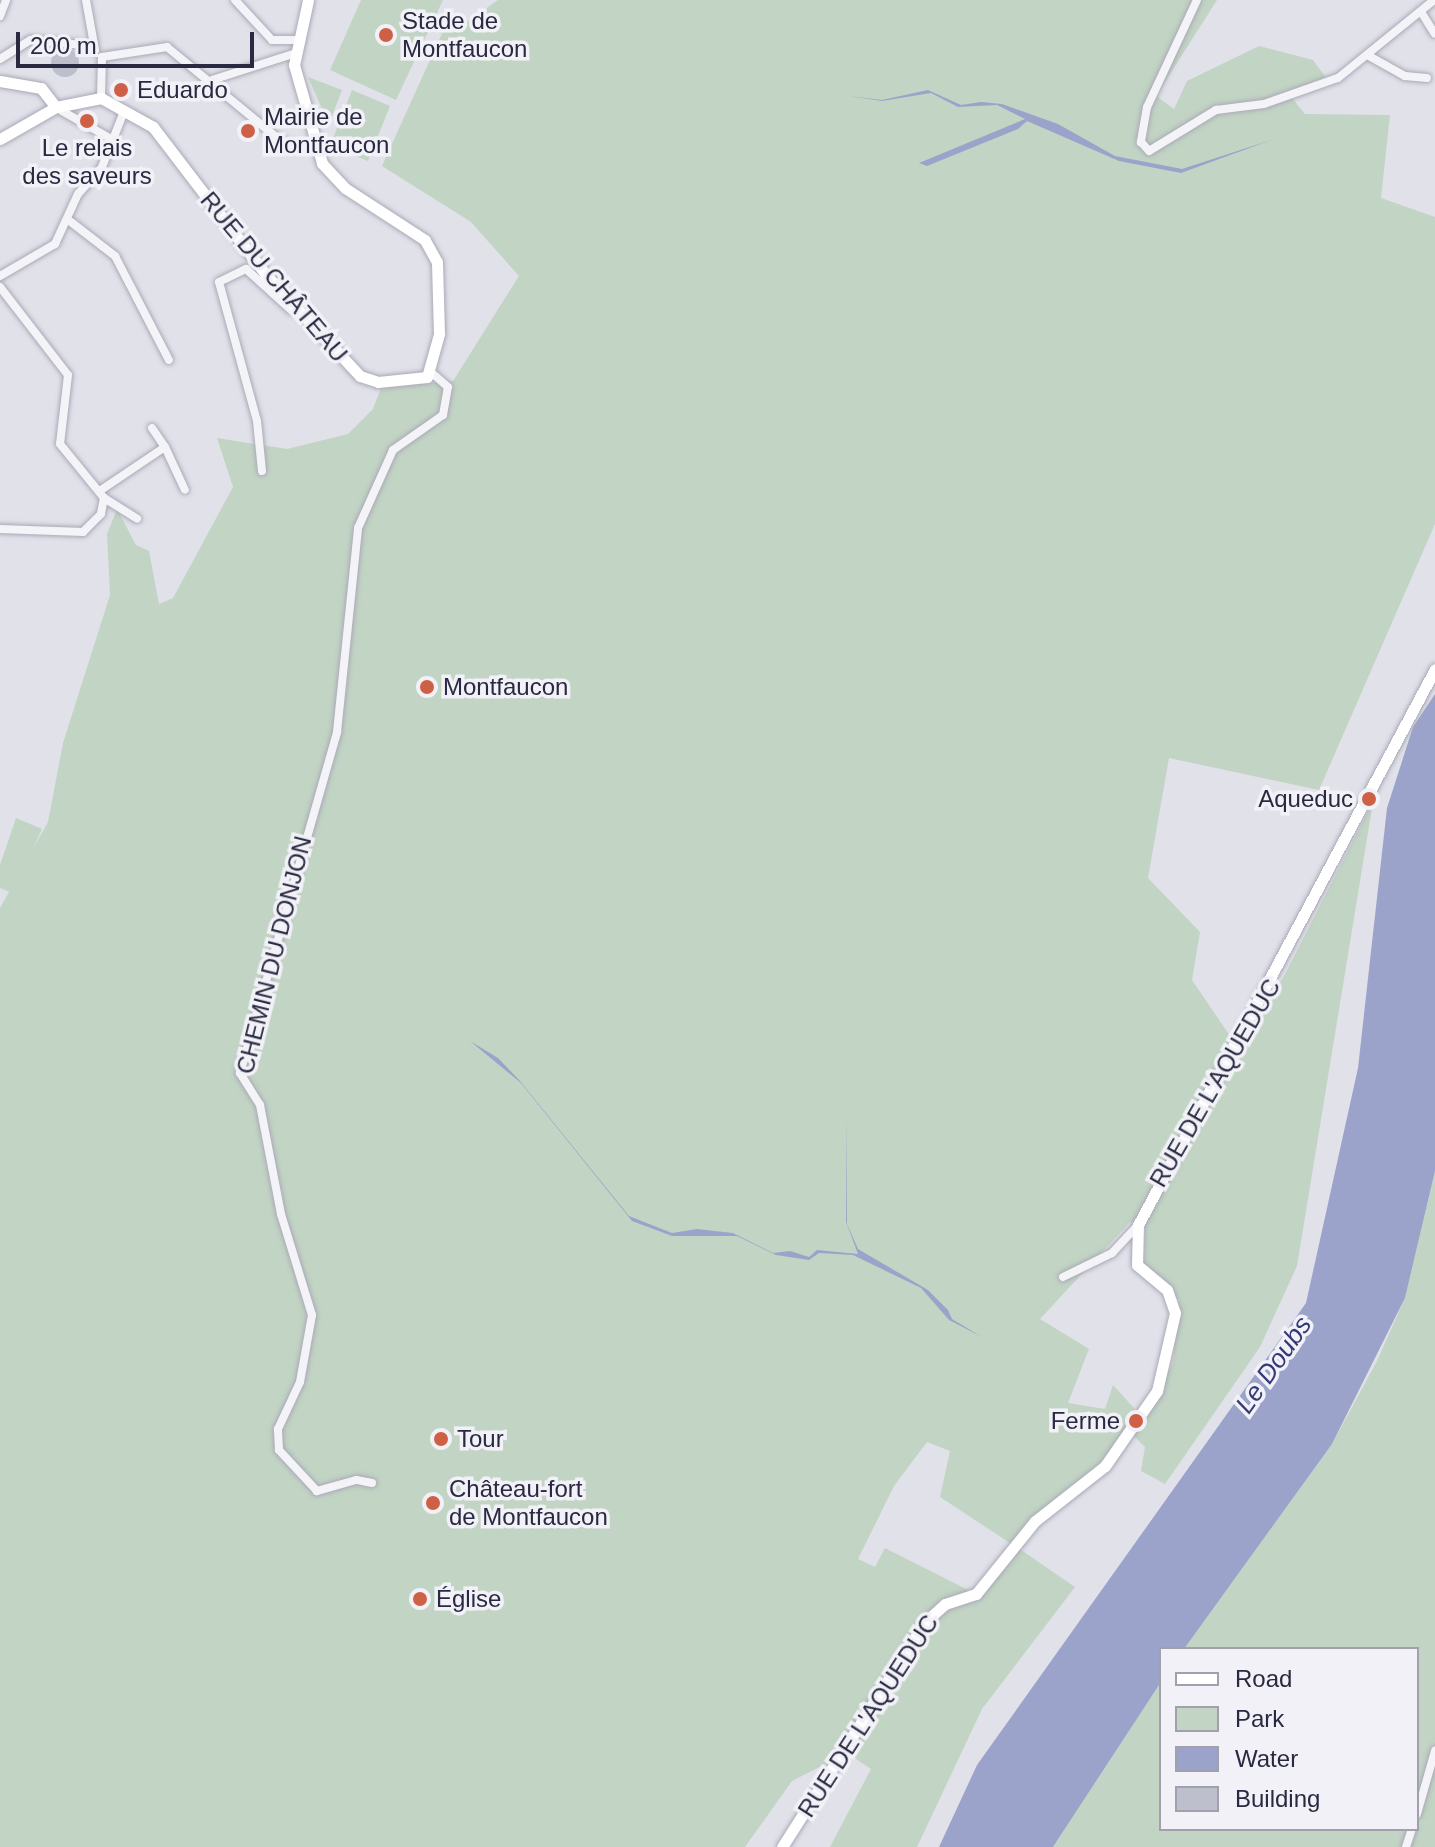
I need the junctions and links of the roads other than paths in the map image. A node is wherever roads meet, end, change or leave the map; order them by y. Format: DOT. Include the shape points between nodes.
graph roads {
  1 [pos="6,0"];
  2 [pos="86,0"];
  3 [pos="235,0"];
  4 [pos="308,0"];
  5 [pos="1197,0"];
  6 [pos="1434,0"];
  7 [pos="1423,15"];
  8 [pos="0,16"];
  9 [pos="1435,34"];
  10 [pos="296,40"];
  11 [pos="93,46"];
  12 [pos="293,54"];
  13 [pos="1369,56"];
  14 [pos="102,57"];
  15 [pos="0,59"];
  16 [pos="1427,78"];
  17 [pos="212,80"];
  18 [pos="0,81"];
  19 [pos="101,98"];
  20 [pos="59,109"];
  21 [pos="123,114"];
  22 [pos="0,139"];
  23 [pos="113,140"];
  24 [pos="317,144"];
  25 [pos="71,222"];
  26 [pos="0,276"];
  27 [pos="0,287"];
  28 [pos="303,315"];
  29 [pos="169,360"];
  30 [pos="432,373"];
  31 [pos="152,428"];
  32 [pos="165,447"];
  33 [pos="262,471"];
  34 [pos="185,490"];
  35 [pos="102,494"];
  36 [pos="137,519"];
  37 [pos="0,529"];
  38 [pos="1435,669"];
  39 [pos="1138,1225"];
  40 [pos="1063,1277"];
  41 [pos="372,1483"];
  42 [pos="1435,1751"];
  43 [pos="1419,1807"];
  44 [pos="782,1847"];
  1 -- 8 [label="street"];
  2 -- 11 [label="street"];
  3 -- 10 [label="street" via="272,40"];
  4 -- 10 [label="street"];
  5 -- 13 [label="street" via="1147,107 1141,142 1149,151 1216,110 1301,93"];
  6 -- 7 [label="street"];
  7 -- 9 [label="street"];
  7 -- 13 [label="street"];
  10 -- 12 [label="street"];
  11 -- 14 [label="street"];
  11 -- 15 [label="street" via="31,40"];
  12 -- 17 [label="street"];
  12 -- 24 [label="street"];
  13 -- 16 [label="street" via="1405,76"];
  14 -- 17 [label="street" via="167,47"];
  14 -- 19 [label="street"];
  17 -- 24 [label="street" via="289,146"];
  18 -- 20 [label="street" via="41,88"];
  19 -- 20 [label="street"];
  19 -- 21 [label="street, RUE DU CHÂTEAU"];
  20 -- 22 [label="street"];
  20 -- 23 [label="street"];
  21 -- 23 [label="street"];
  21 -- 28 [label="street, RUE DU CHÂTEAU" via="153,127"];
  23 -- 25 [label="street" via="102,167 78,194"];
  24 -- 30 [label="street" via="329,174 433,252 439,334"];
  25 -- 26 [label="street" via="38,258"];
  25 -- 29 [label="street" via="115,256"];
  27 -- 35 [label="street" via="68,375 60,444"];
  28 -- 30 [label="street, RUE DU CHÂTEAU" via="360,376 389,382"];
  28 -- 33 [label="street" via="246,269 219,282 257,421"];
  30 -- 41 [label="street, CHEMIN DU DONJON" via="448,387 443,415 393,450 358,528 337,732 240,1073 260,1105 312,1315 304,1371 278,1429 279,1450 317,1491 356,1480"];
  31 -- 32 [label="street"];
  32 -- 34 [label="street"];
  32 -- 35 [label="street"];
  35 -- 36 [label="street"];
  35 -- 37 [label="street" via="101,514 83,532"];
  38 -- 39 [label="street, RUE DE L'AQUEDUC"];
  39 -- 40 [label="street" via="1112,1253"];
  39 -- 44 [label="street, RUE DE L'AQUEDUC" via="1137,1265 1167,1290 1175,1313 1157,1391 1105,1466 1035,1521 976,1594 945,1604 925,1622"];
  42 -- 43 [label="street"];
}
